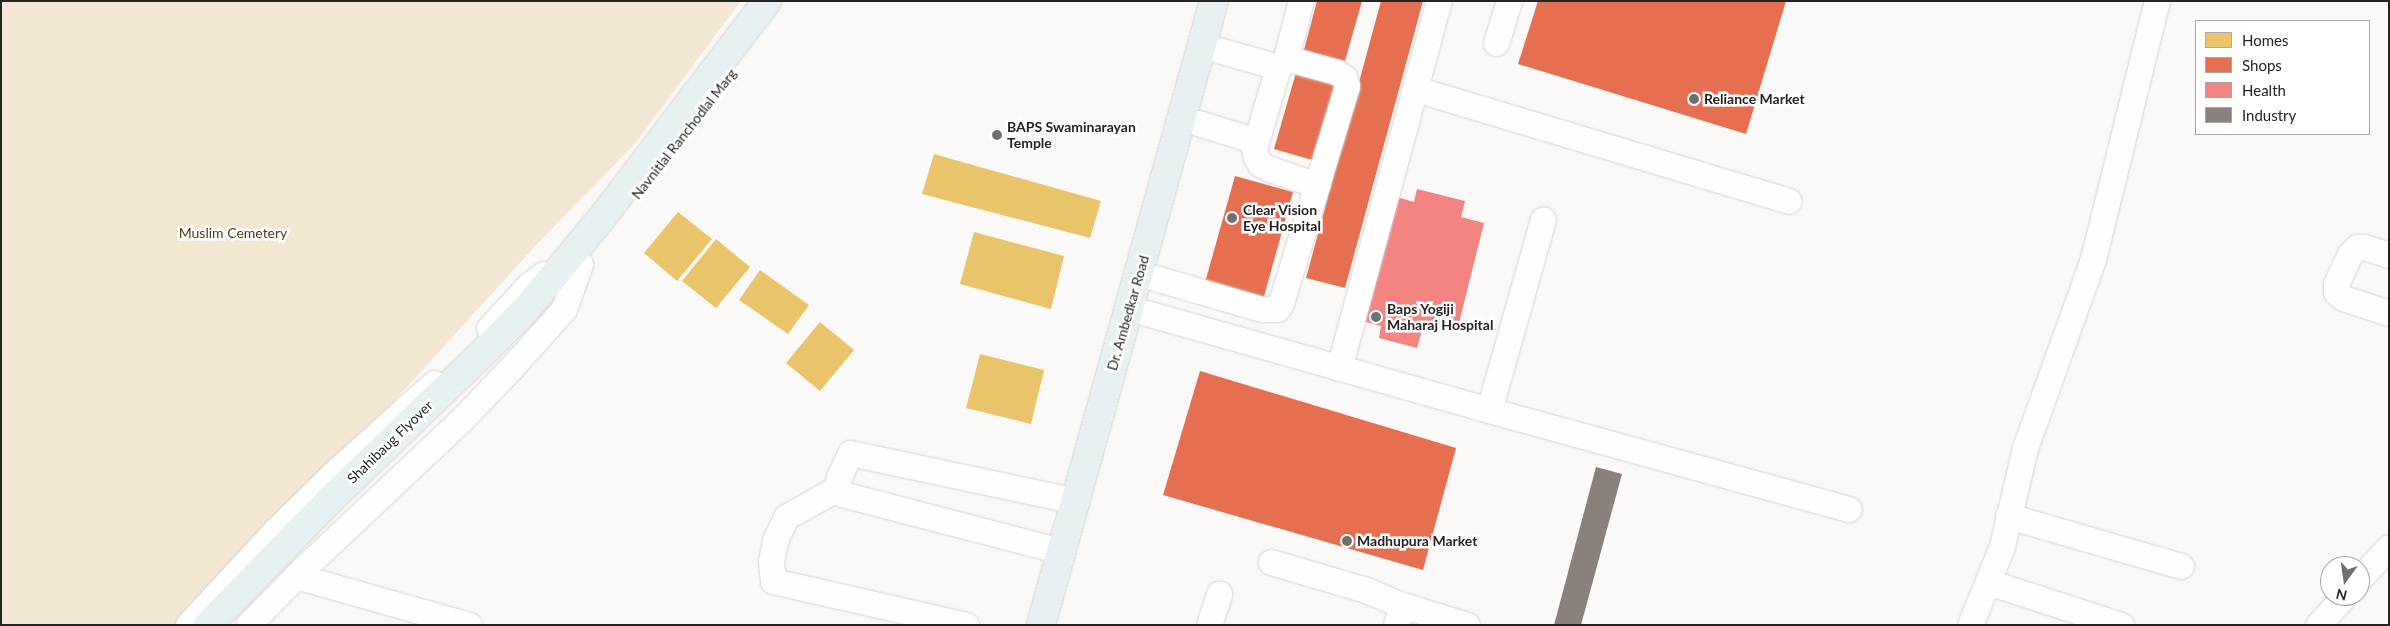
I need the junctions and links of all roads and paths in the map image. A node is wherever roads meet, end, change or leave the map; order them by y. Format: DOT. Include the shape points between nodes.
graph roads {
  1 [pos="767,1"];
  2 [pos="784,1"];
  3 [pos="1214,1"];
  4 [pos="1231,1"];
  5 [pos="1301,1"];
  6 [pos="1439,1"];
  7 [pos="1509,1"];
  8 [pos="2157,1"];
  9 [pos="1496,43"];
  10 [pos="1218,50"];
  11 [pos="1282,64"];
  12 [pos="1416,89"];
  13 [pos="1198,123"];
  14 [pos="1256,141"];
  15 [pos="1317,185"];
  16 [pos="1790,201"];
  17 [pos="1543,219"];
  18 [pos="2389,255"];
  19 [pos="575,260"];
  20 [pos="1155,278"];
  21 [pos="531,312"];
  22 [pos="1146,313"];
  23 [pos="2389,313"];
  24 [pos="1339,368"];
  25 [pos="1489,410"];
  26 [pos="836,489"];
  27 [pos="1075,501"];
  28 [pos="1849,509"];
  29 [pos="2008,516"];
  30 [pos="2389,547"];
  31 [pos="1061,551"];
  32 [pos="1272,562"];
  33 [pos="2181,566"];
  34 [pos="2370,567"];
  35 [pos="296,576"];
  36 [pos="1988,582"];
  37 [pos="1218,594"];
  38 [pos="2335,606"];
  39 [pos="1399,615"];
  40 [pos="188,625"];
  41 [pos="208,625"];
  42 [pos="226,625"];
  43 [pos="248,625"];
  44 [pos="469,625"];
  45 [pos="966,625"];
  46 [pos="1041,625"];
  47 [pos="1059,625"];
  48 [pos="1209,625"];
  49 [pos="1467,625"];
  50 [pos="1970,625"];
  51 [pos="2121,625"];
  52 [pos="2318,625"];
  1 -- 19 [label="main road" via="601,219"];
  2 -- 19 [label="main road, Navnitlal Ranchodlal Marg" via="612,227"];
  3 -- 27 [label="main road, Dr. Ambedkar Road"];
  4 -- 10 [label="main road, Dr. Ambedkar Road"];
  5 -- 11 [label="street"];
  6 -- 12 [label="street"];
  7 -- 9 [label="street"];
  8 -- 29 [label="street" via="2093,259 2025,448"];
  10 -- 11 [label="street"];
  10 -- 13 [label="main road, Dr. Ambedkar Road"];
  11 -- 14 [label="street"];
  11 -- 15 [label="street" via="1292,60 1336,72 1344,77 1347,86"];
  12 -- 16 [label="street"];
  12 -- 24 [label="street"];
  13 -- 14 [label="street"];
  13 -- 20 [label="main road, Dr. Ambedkar Road"];
  14 -- 15 [label="street" via="1254,149 1260,164"];
  15 -- 20 [label="street" via="1282,303 1277,309 1262,309"];
  17 -- 25 [label="street"];
  18 -- 23 [label="street" via="2357,247 2350,254 2336,284 2336,292 2344,298"];
  19 -- 21 [label="main road, Shahibaug Flyover"];
  19 -- 35 [label="street" via="564,309 458,422"];
  19 -- 40 [label="street" via="530,284 474,345 276,530"];
  20 -- 22 [label="main road, Dr. Ambedkar Road"];
  21 -- 41 [label="main road, Shahibaug Flyover" via="488,348 331,499"];
  21 -- 42 [label="main road, Shahibaug Flyover" via="497,357 340,508"];
  22 -- 24 [label="street"];
  22 -- 47 [label="main road, Dr. Ambedkar Road"];
  24 -- 25 [label="street"];
  25 -- 28 [label="street"];
  26 -- 27 [label="street" via="842,466 850,453"];
  26 -- 31 [label="street" via="842,494"];
  26 -- 45 [label="street" via="786,517 770,562 773,581"];
  27 -- 31 [label="main road, Dr. Ambedkar Road"];
  29 -- 33 [label="street"];
  29 -- 36 [label="street" via="2002,546"];
  30 -- 34 [label="street"];
  31 -- 46 [label="main road, Dr. Ambedkar Road"];
  32 -- 39 [label="street" via="1366,590"];
  35 -- 43 [label="street"];
  35 -- 44 [label="street"];
  36 -- 50 [label="street"];
  36 -- 51 [label="street"];
  37 -- 48 [label="street"];
  38 -- 52 [label="street"];
  39 -- 49 [label="street"];
}
